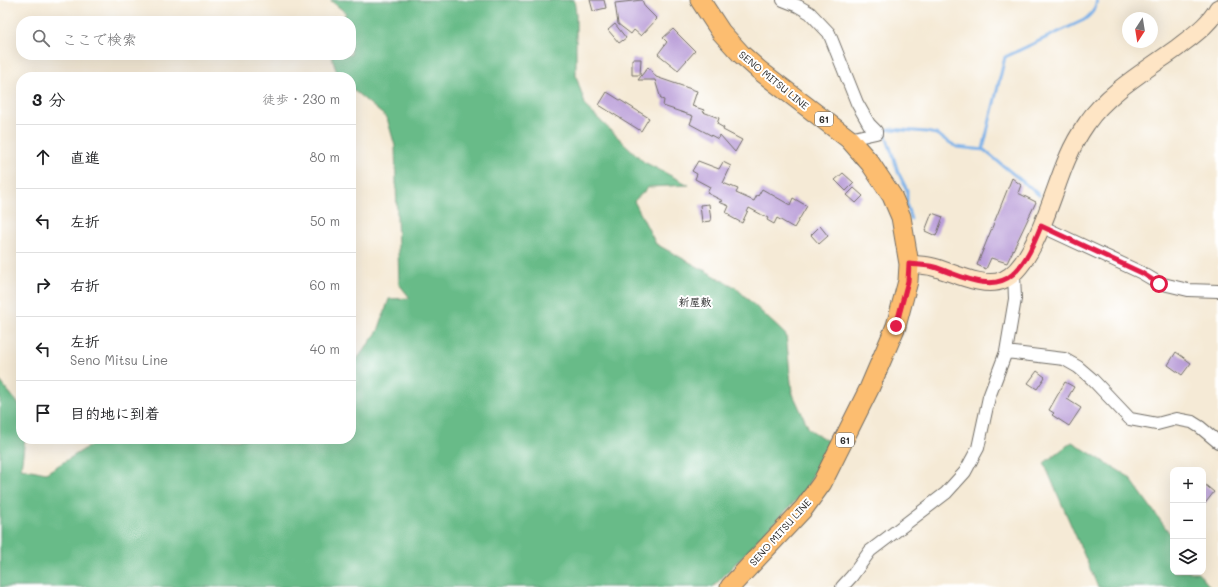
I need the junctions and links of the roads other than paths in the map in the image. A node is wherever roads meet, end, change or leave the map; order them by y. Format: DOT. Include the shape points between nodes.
graph roads {
  1 [pos="700,0"];
  2 [pos="783,0"];
  3 [pos="1218,8"];
  4 [pos="849,140"];
  5 [pos="1041,226"];
  6 [pos="909,264"];
  7 [pos="1014,274"];
  8 [pos="1218,291"];
  9 [pos="1006,352"];
  10 [pos="1218,442"];
  11 [pos="730,587"];
  12 [pos="842,587"];
  1 -- 4 [label="main road, SENO MITSU LINE / 61" via="721,32 741,54"];
  2 -- 4 [label="street" via="810,13 829,33 857,103 869,124 876,130 876,133"];
  3 -- 5 [label="street" via="1213,17 1192,36 1110,96 1088,122 1068,156"];
  4 -- 6 [label="main road, SENO MITSU LINE / 61" via="870,163 892,196 901,217"];
  5 -- 7 [label="street" via="1031,249"];
  5 -- 8 [label="street" via="1142,273 1159,284 1188,290"];
  6 -- 7 [label="street" via="932,267 979,282 998,282"];
  6 -- 11 [label="main road, SENO MITSU LINE / 61" via="908,281 896,326 869,389 822,483 799,514"];
  7 -- 9 [label="street" via="1015,299"];
  9 -- 10 [label="street" via="1064,359 1092,379 1130,419 1157,424 1176,419 1192,422"];
  9 -- 12 [label="street" via="989,398 978,448 965,472 946,493 870,551"];
}
